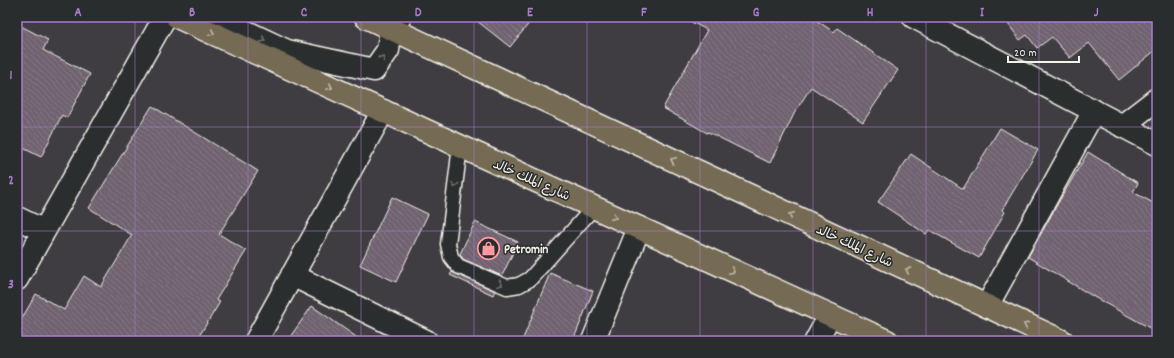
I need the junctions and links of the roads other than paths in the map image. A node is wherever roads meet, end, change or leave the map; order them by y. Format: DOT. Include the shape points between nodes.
graph roads {
  1 [pos="165,17"];
  2 [pos="177,17"];
  3 [pos="215,17"];
  4 [pos="366,17"];
  5 [pos="914,17"];
  6 [pos="396,23"];
  7 [pos="1157,100"];
  8 [pos="382,111"];
  9 [pos="1094,112"];
  10 [pos="1122,126"];
  11 [pos="1157,144"];
  12 [pos="460,146"];
  13 [pos="594,207"];
  14 [pos="17,218"];
  15 [pos="639,228"];
  16 [pos="44,231"];
  17 [pos="292,275"];
  18 [pos="17,279"];
  19 [pos="987,306"];
  20 [pos="830,315"];
  21 [pos="256,341"];
  22 [pos="426,341"];
  23 [pos="593,341"];
  24 [pos="816,341"];
  25 [pos="886,341"];
  26 [pos="1062,341"];
  1 -- 16 [label="street"];
  2 -- 8 [label="main road, شارع الملك خالد, one-way"];
  3 -- 6 [label="street, one-way" via="287,51 374,70 388,50"];
  4 -- 6 [label="main road, شارع الملك خالد"];
  5 -- 9 [label="street"];
  19 -- 6 [label="main road, شارع الملك خالد, one-way"];
  7 -- 10 [label="street"];
  8 -- 12 [label="main road, شارع الملك خالد"];
  8 -- 17 [label="street"];
  9 -- 10 [label="street"];
  9 -- 19 [label="street"];
  10 -- 11 [label="street"];
  12 -- 13 [label="main road, شارع الملك خالد"];
  12 -- 13 [label="lane, one-way" via="448,244 451,257 458,266 507,287 519,285 530,279"];
  13 -- 15 [label="main road, شارع الملك خالد, one-way"];
  14 -- 16 [label="street"];
  15 -- 20 [label="main road, شارع الملك خالد, one-way"];
  15 -- 23 [label="street"];
  16 -- 18 [label="street"];
  17 -- 21 [label="street"];
  17 -- 22 [label="street"];
  26 -- 19 [label="main road, شارع الملك خالد, one-way"];
  20 -- 24 [label="street"];
  20 -- 25 [label="main road, شارع الملك خالد"];
}
